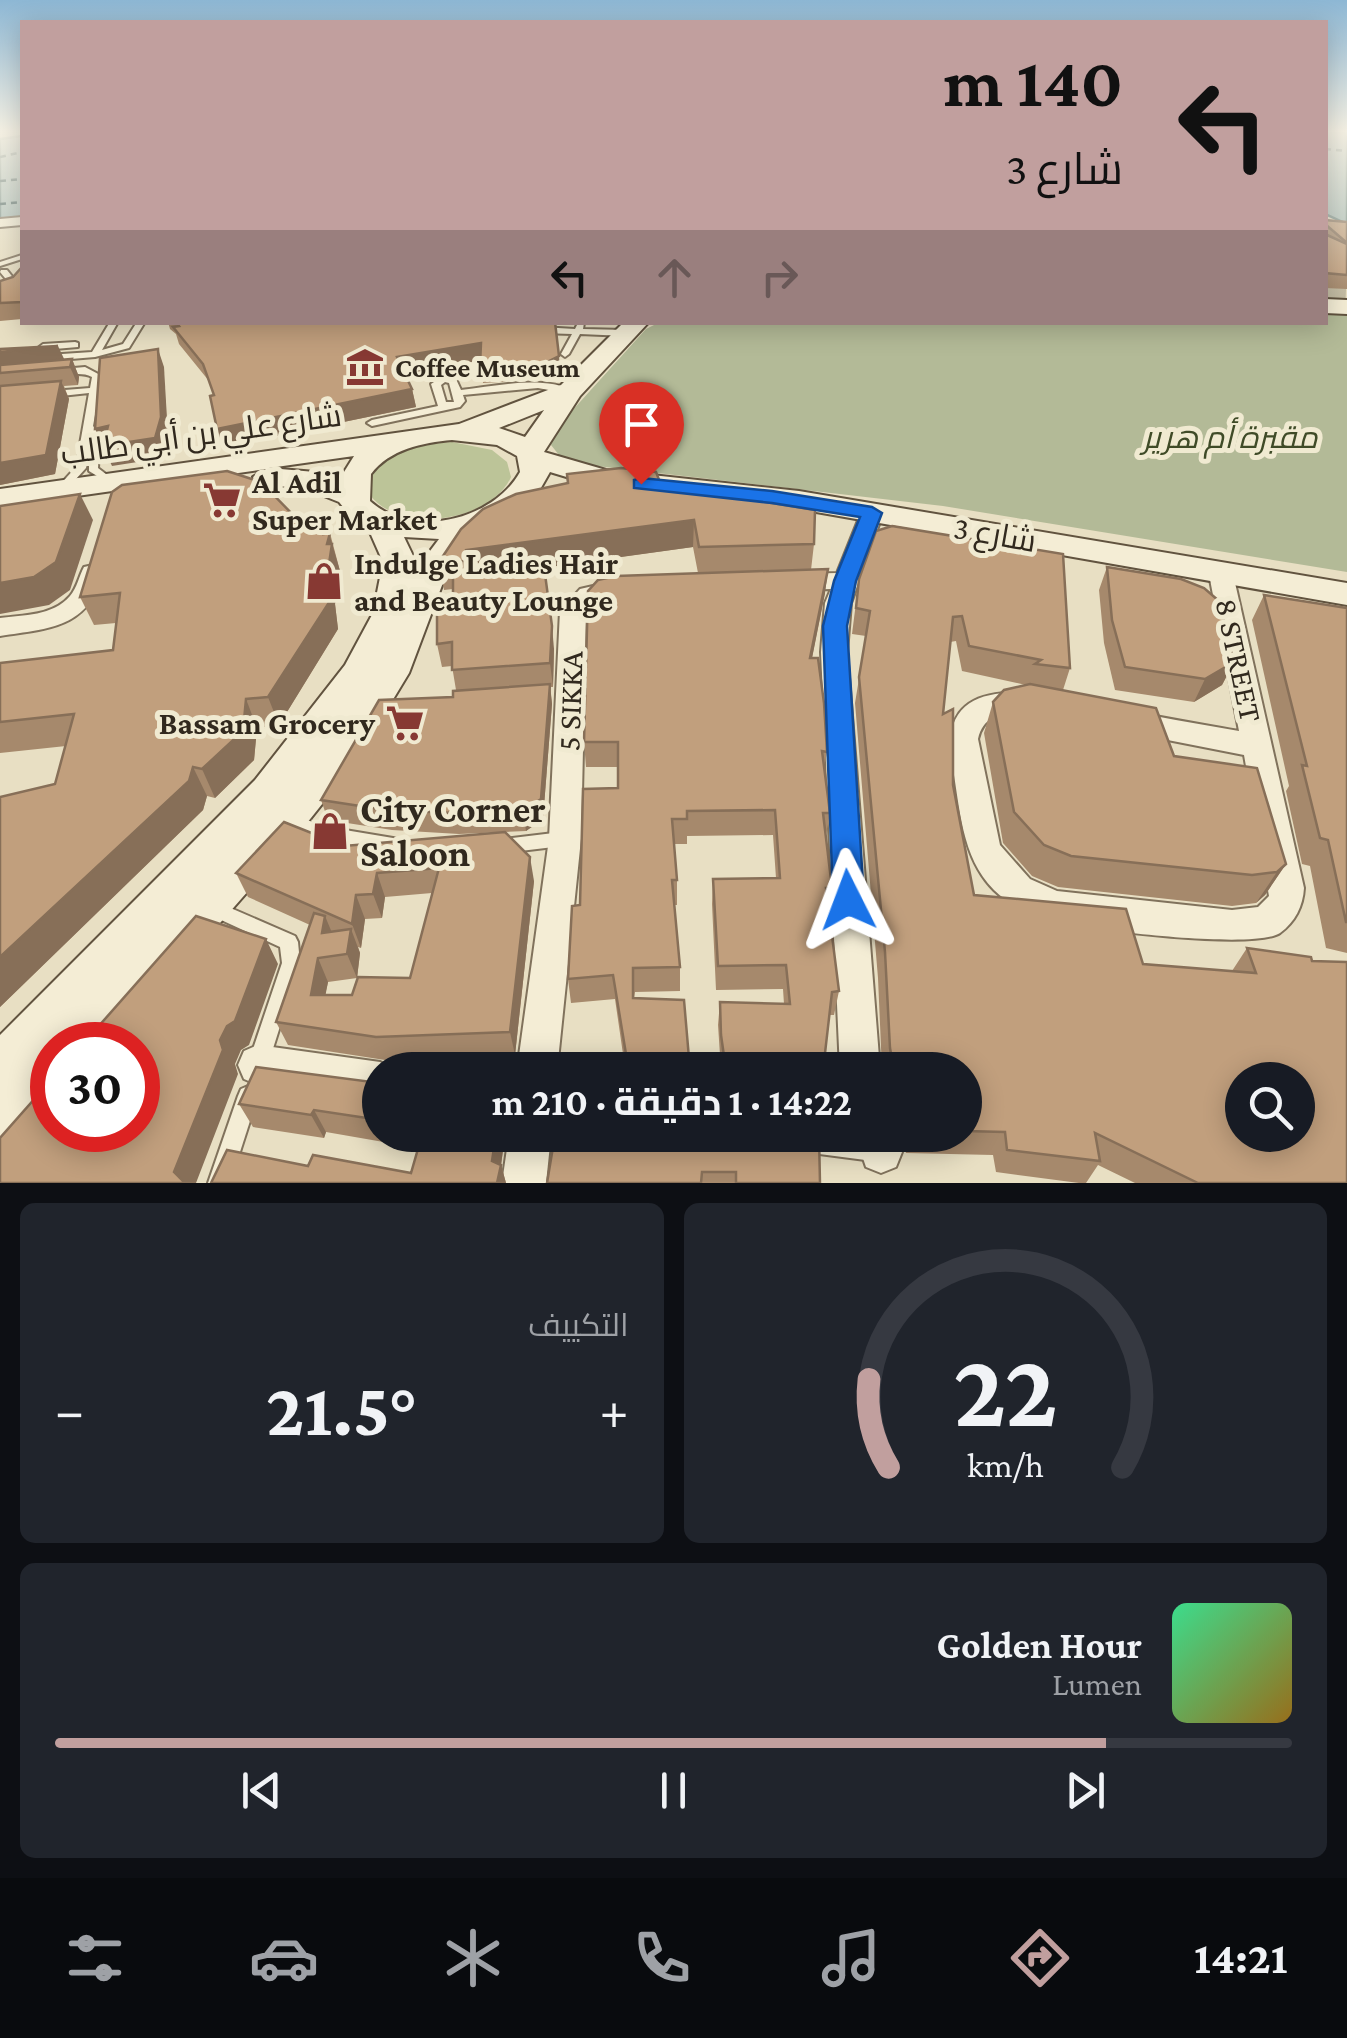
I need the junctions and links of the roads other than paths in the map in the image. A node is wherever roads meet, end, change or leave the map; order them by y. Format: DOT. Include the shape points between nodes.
graph roads {
  1 [pos="1,269"];
  2 [pos="0,293"];
  3 [pos="112,325"];
  4 [pos="139,325"];
  5 [pos="585,327"];
  6 [pos="632,327"];
  7 [pos="532,330"];
  8 [pos="75,345"];
  9 [pos="95,354"];
  10 [pos="565,354"];
  11 [pos="55,372"];
  12 [pos="95,390"];
  13 [pos="570,390"];
  14 [pos="457,393"];
  15 [pos="38,395"];
  16 [pos="448,407"];
  17 [pos="372,423"];
  18 [pos="91,428"];
  19 [pos="464,432"];
  20 [pos="411,438"];
  21 [pos="531,456"];
  22 [pos="641,484"];
  23 [pos="60,488"];
  24 [pos="123,493"];
  25 [pos="0,498"];
  26 [pos="366,509"];
  27 [pos="872,513"];
  28 [pos="0,515"];
  29 [pos="490,518"];
  30 [pos="98,555"];
  31 [pos="1221,574"];
  32 [pos="845,581"];
  33 [pos="771,583"];
  34 [pos="648,587"];
  35 [pos="1347,594"];
  36 [pos="0,627"];
  37 [pos="1257,746"];
  38 [pos="283,820"];
  39 [pos="565,839"];
  40 [pos="408,846"];
  41 [pos="486,847"];
  42 [pos="205,905"];
  43 [pos="97,1022"];
  44 [pos="539,1052"];
  45 [pos="859,1052"];
  46 [pos="258,1065"];
  47 [pos="0,1075"];
  48 [pos="362,1079"];
  49 [pos="30,1095"];
  50 [pos="0,1128"];
  51 [pos="528,1152"];
  52 [pos="220,1183"];
  53 [pos="524,1183"];
  1 -- 2 [label="lane" via="14,285"];
  3 -- 9 [label="lane"];
  4 -- 9 [label="lane" via="126,346"];
  5 -- 6 [label="lane"];
  5 -- 7 [label="lane"];
  5 -- 10 [label="lane"];
  6 -- 13 [label="main road"];
  8 -- 9 [label="lane" via="39,353"];
  11 -- 12 [label="lane" via="94,372"];
  12 -- 15 [label="lane"];
  12 -- 18 [label="lane"];
  13 -- 14 [label="lane" via="538,385"];
  13 -- 19 [label="main road"];
  13 -- 21 [label="main road"];
  14 -- 16 [label="lane" via="459,404"];
  14 -- 16 [label="lane" via="451,380 436,382"];
  16 -- 17 [label="lane"];
  18 -- 23 [label="lane" via="80,470"];
  18 -- 24 [label="lane" via="93,468"];
  19 -- 20 [label="main road, شارع علي بن أبي طالب"];
  19 -- 21 [label="main road, شارع 3" via="496,435"];
  20 -- 24 [label="main road, شارع علي بن أبي طالب"];
  20 -- 26 [label="main road" via="359,469 352,482"];
  21 -- 22 [label="main road, شارع 3"];
  21 -- 29 [label="main road" via="533,486"];
  22 -- 27 [label="main road, شارع 3"];
  22 -- 29 [label="main road, شارع 3" via="561,496"];
  23 -- 24 [label="main road, شارع علي بن أبي طالب"];
  23 -- 25 [label="main road, شارع علي بن أبي طالب"];
  24 -- 26 [label="main road, شارع 3" via="284,477 332,485"];
  24 -- 28 [label="main road"];
  26 -- 29 [label="main road, شارع 3" via="428,530"];
  26 -- 47 [label="main road" via="393,534 400,561 395,592 363,667 326,726 258,808"];
  27 -- 31 [label="main road, شارع 3"];
  27 -- 32 [label="street"];
  29 -- 38 [label="main road" via="452,546 427,578 379,708"];
  30 -- 36 [label="street" via="87,595 76,607"];
  31 -- 35 [label="main road, شارع 3"];
  31 -- 37 [label="street, 8 STREET"];
  32 -- 33 [label="street"];
  32 -- 45 [label="street" via="834,652"];
  34 -- 39 [label="street, 5 SIKKA" via="602,590 573,611 562,695"];
  37 -- 37 [label="street, 8 STREET" via="1020,701 980,710 963,740 984,849 1018,890 1055,906 1232,926 1267,922 1286,902"];
  38 -- 40 [label="lane"];
  38 -- 42 [label="main road"];
  39 -- 41 [label="lane"];
  39 -- 44 [label="street, 5 SIKKA"];
  42 -- 43 [label="main road"];
  42 -- 46 [label="lane" via="289,942 291,962"];
  46 -- 48 [label="street"];
  46 -- 52 [label="lane"];
  49 -- 50 [label="main road"];
  51 -- 53 [label="street"];
}
